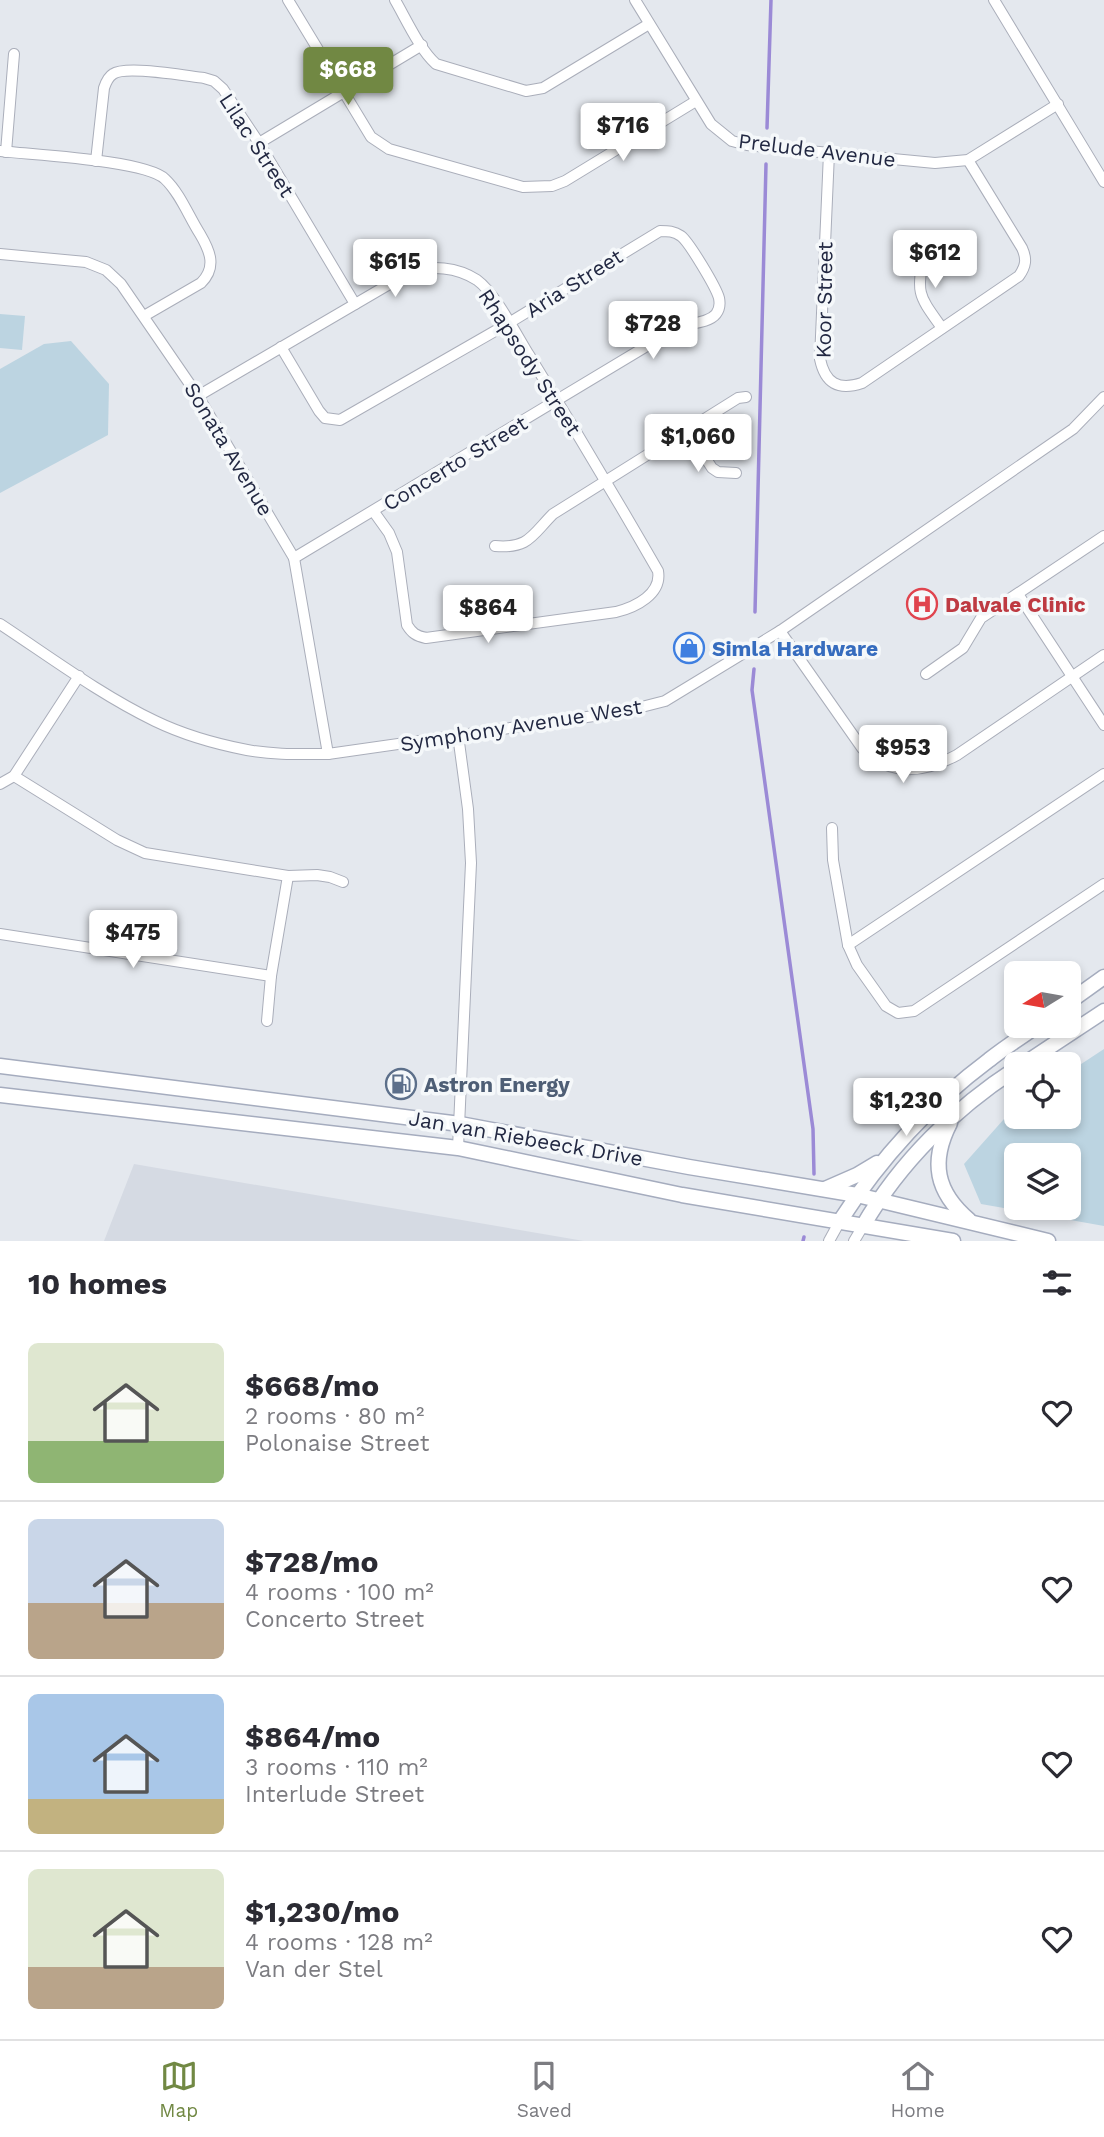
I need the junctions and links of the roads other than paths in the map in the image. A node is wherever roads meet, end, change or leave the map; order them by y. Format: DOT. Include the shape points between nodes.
graph roads {
  1 [pos="288,0"];
  2 [pos="395,0"];
  3 [pos="635,0"];
  4 [pos="994,0"];
  5 [pos="649,24"];
  6 [pos="422,45"];
  7 [pos="14,54"];
  8 [pos="342,92"];
  9 [pos="696,100"];
  10 [pos="1058,103"];
  11 [pos="258,143"];
  12 [pos="3,152"];
  13 [pos="829,153"];
  14 [pos="968,160"];
  15 [pos="96,161"];
  16 [pos="1104,182"];
  17 [pos="924,252"];
  18 [pos="0,254"];
  19 [pos="355,304"];
  20 [pos="720,304"];
  21 [pos="145,316"];
  22 [pos="509,323"];
  23 [pos="942,328"];
  24 [pos="281,347"];
  25 [pos="198,396"];
  26 [pos="746,397"];
  27 [pos="1104,397"];
  28 [pos="557,402"];
  29 [pos="688,431"];
  30 [pos="736,473"];
  31 [pos="606,481"];
  32 [pos="374,512"];
  33 [pos="1104,536"];
  34 [pos="495,546"];
  35 [pos="294,558"];
  36 [pos="1018,594"];
  37 [pos="0,624"];
  38 [pos="780,631"];
  39 [pos="1104,655"];
  40 [pos="926,674"];
  41 [pos="79,676"];
  42 [pos="1071,677"];
  43 [pos="1104,725"];
  44 [pos="458,735"];
  45 [pos="328,754"];
  46 [pos="1104,774"];
  47 [pos="14,776"];
  48 [pos="0,784"];
  49 [pos="832,828"];
  50 [pos="289,876"];
  51 [pos="343,882"];
  52 [pos="1104,884"];
  53 [pos="0,934"];
  54 [pos="848,944"];
  55 [pos="271,976"];
  56 [pos="1104,977"];
  57 [pos="1082,993"];
  58 [pos="1104,1011"];
  59 [pos="267,1021"];
  60 [pos="1020,1038"];
  61 [pos="1042,1052"];
  62 [pos="0,1066"];
  63 [pos="1004,1078"];
  64 [pos="0,1095"];
  65 [pos="954,1116"];
  66 [pos="460,1124"];
  67 [pos="458,1148"];
  68 [pos="885,1158"];
  69 [pos="825,1189"];
  70 [pos="857,1195"];
  71 [pos="878,1199"];
  72 [pos="840,1221"];
  73 [pos="972,1222"];
  74 [pos="863,1226"];
  75 [pos="830,1241"];
  76 [pos="854,1241"];
  77 [pos="953,1241"];
  78 [pos="1048,1241"];
  1 -- 8 [label="street"];
  2 -- 6 [label="street"];
  3 -- 5 [label="street, Prelude Avenue"];
  4 -- 10 [label="street"];
  5 -- 6 [label="street" via="543,88 526,91 443,67"];
  5 -- 9 [label="street, Prelude Avenue"];
  6 -- 8 [label="street"];
  7 -- 12 [label="street"];
  8 -- 9 [label="street" via="371,137 389,149 536,188 565,181"];
  8 -- 11 [label="street"];
  9 -- 13 [label="street, Prelude Avenue" via="711,124 732,142"];
  10 -- 14 [label="street, Prelude Avenue"];
  10 -- 16 [label="street"];
  11 -- 15 [label="street, Lilac Street" via="214,81 120,71 104,88"];
  11 -- 19 [label="street, Lilac Street"];
  12 -- 15 [label="street"];
  13 -- 14 [label="street, Prelude Avenue" via="935,163"];
  13 -- 23 [label="street, Koor Street" via="820,359 828,379 849,387 862,383"];
  14 -- 23 [label="street, Koor Street" via="1022,248 1026,264 1019,276"];
  15 -- 21 [label="street" via="147,169 164,178 208,248 208,276"];
  17 -- 23 [label="street" via="919,292"];
  18 -- 21 [label="street, Sonata Avenue" via="86,261 106,270"];
  19 -- 22 [label="street, Rhapsody Street" via="410,272 440,268 477,280"];
  19 -- 24 [label="street, Rhapsody Street"];
  20 -- 22 [label="street, Aria Street" via="686,240 660,231"];
  20 -- 28 [label="street, Concerto Street" via="715,316 680,326"];
  21 -- 25 [label="street, Sonata Avenue"];
  22 -- 24 [label="street, Aria Street" via="340,419 325,418 319,411"];
  22 -- 28 [label="street, Rhapsody Street"];
  24 -- 25 [label="street, Rhapsody Street"];
  25 -- 35 [label="street, Sonata Avenue"];
  26 -- 29 [label="street"];
  27 -- 38 [label="street, Symphony Avenue West" via="1073,429"];
  28 -- 31 [label="street, Rhapsody Street"];
  28 -- 32 [label="street, Concerto Street"];
  29 -- 30 [label="street" via="712,468"];
  29 -- 31 [label="street"];
  31 -- 32 [label="street, Rhapsody Street" via="658,571 660,580 653,593 625,610 439,636 411,632 397,552"];
  31 -- 34 [label="street" via="553,514 534,537 514,546"];
  32 -- 35 [label="street, Concerto Street"];
  33 -- 36 [label="street"];
  35 -- 45 [label="street, Sonata Avenue"];
  36 -- 40 [label="street" via="981,618 963,648"];
  36 -- 42 [label="street"];
  37 -- 41 [label="street, Symphony Avenue West"];
  38 -- 42 [label="street" via="862,748 873,760 905,770 938,766"];
  38 -- 44 [label="street, Symphony Avenue West" via="652,706"];
  39 -- 42 [label="street"];
  41 -- 45 [label="street, Symphony Avenue West" via="154,721 206,740 249,751"];
  41 -- 47 [label="street"];
  42 -- 43 [label="street"];
  44 -- 45 [label="street, Symphony Avenue West"];
  44 -- 66 [label="street" via="471,863"];
  46 -- 54 [label="street"];
  47 -- 48 [label="street"];
  47 -- 50 [label="street" via="130,848"];
  49 -- 54 [label="street"];
  50 -- 51 [label="street" via="317,875"];
  50 -- 55 [label="street"];
  52 -- 54 [label="street" via="914,1011 898,1013 886,1006"];
  53 -- 55 [label="street"];
  55 -- 59 [label="street"];
  56 -- 57 [label="main road"];
  58 -- 61 [label="main road"];
  60 -- 68 [label="main road" via="956,1086"];
  62 -- 66 [label="main road, Jan van Riebeeck Drive"];
  63 -- 65 [label="main road"];
  64 -- 67 [label="main road, Jan van Riebeeck Drive"];
  65 -- 71 [label="main road" via="906,1163"];
  65 -- 73 [label="main road" via="937,1166 953,1204"];
  66 -- 67 [label="street"];
  66 -- 69 [label="main road, Jan van Riebeeck Drive"];
  67 -- 72 [label="main road, Jan van Riebeeck Drive" via="682,1195"];
  68 -- 69 [label="main road"];
  68 -- 70 [label="main road"];
  69 -- 70 [label="main road, Jan van Riebeeck Drive"];
  70 -- 71 [label="main road, Jan van Riebeeck Drive"];
  70 -- 72 [label="main road"];
  71 -- 73 [label="main road, Jan van Riebeeck Drive"];
  71 -- 74 [label="main road"];
  72 -- 74 [label="main road, Jan van Riebeeck Drive"];
  72 -- 75 [label="street"];
  73 -- 78 [label="main road, Jan van Riebeeck Drive"];
  74 -- 76 [label="street"];
  74 -- 77 [label="main road, Jan van Riebeeck Drive"];
}
